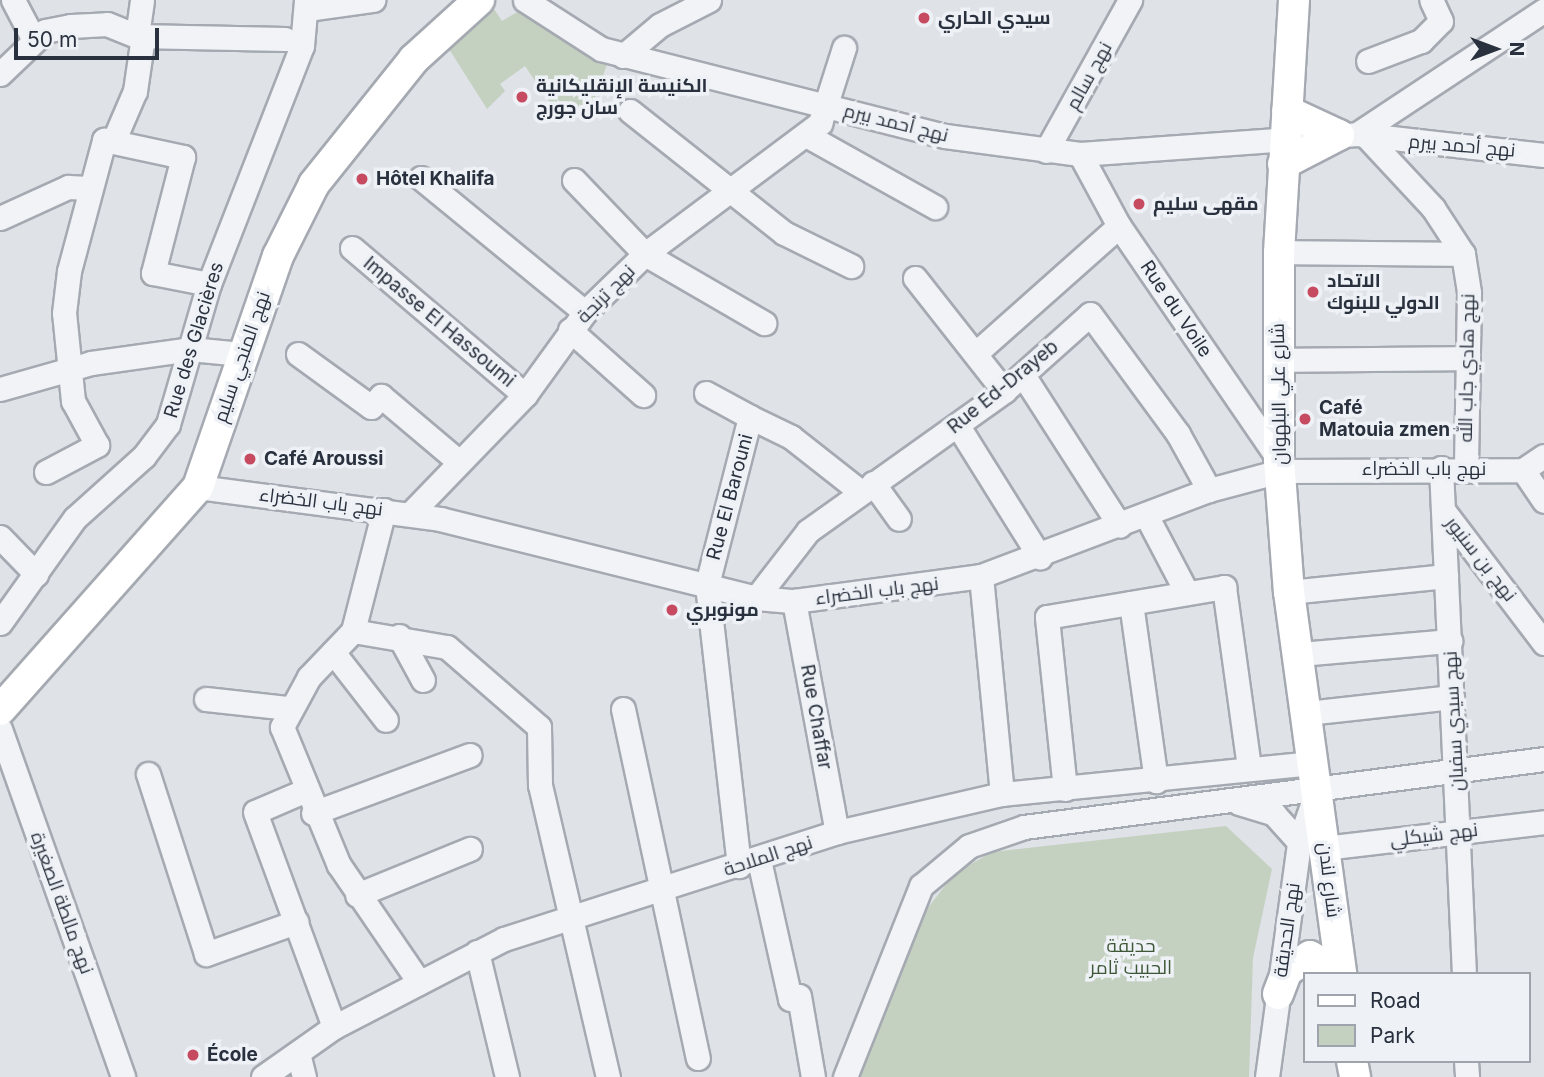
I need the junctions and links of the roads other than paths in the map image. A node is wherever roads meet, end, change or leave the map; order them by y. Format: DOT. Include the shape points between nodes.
graph roads {
  1 [pos="13,0"];
  2 [pos="142,0"];
  3 [pos="373,0"];
  4 [pos="479,0"];
  5 [pos="525,0"];
  6 [pos="709,0"];
  7 [pos="1130,0"];
  8 [pos="1294,0"];
  9 [pos="1431,0"];
  10 [pos="306,4"];
  11 [pos="1544,10"];
  12 [pos="140,36"];
  13 [pos="285,39"];
  14 [pos="34,40"];
  15 [pos="844,48"];
  16 [pos="623,56"];
  17 [pos="1368,61"];
  18 [pos="0,74"];
  19 [pos="825,105"];
  20 [pos="630,111"];
  21 [pos="806,135"];
  22 [pos="1353,135"];
  23 [pos="1286,137"];
  24 [pos="113,142"];
  25 [pos="1046,151"];
  26 [pos="1080,153"];
  27 [pos="1544,155"];
  28 [pos="421,178"];
  29 [pos="574,180"];
  30 [pos="731,185"];
  31 [pos="89,188"];
  32 [pos="935,207"];
  33 [pos="0,218"];
  34 [pos="1119,226"];
  35 [pos="352,248"];
  36 [pos="1279,252"];
  37 [pos="645,254"];
  38 [pos="1463,254"];
  39 [pos="851,266"];
  40 [pos="915,278"];
  41 [pos="209,284"];
  42 [pos="585,312"];
  43 [pos="764,323"];
  44 [pos="570,330"];
  45 [pos="190,349"];
  46 [pos="976,353"];
  47 [pos="243,354"];
  48 [pos="298,354"];
  49 [pos="1468,358"];
  50 [pos="1277,360"];
  51 [pos="67,370"];
  52 [pos="1023,375"];
  53 [pos="0,389"];
  54 [pos="1004,391"];
  55 [pos="706,393"];
  56 [pos="526,395"];
  57 [pos="643,395"];
  58 [pos="750,417"];
  59 [pos="958,426"];
  60 [pos="1544,456"];
  61 [pos="459,462"];
  62 [pos="1280,466"];
  63 [pos="1441,468"];
  64 [pos="1466,469"];
  65 [pos="1523,470"];
  66 [pos="46,472"];
  67 [pos="198,487"];
  68 [pos="867,487"];
  69 [pos="1209,490"];
  70 [pos="1544,501"];
  71 [pos="384,510"];
  72 [pos="1443,510"];
  73 [pos="411,513"];
  74 [pos="1146,515"];
  75 [pos="899,519"];
  76 [pos="1120,526"];
  77 [pos="0,537"];
  78 [pos="1040,557"];
  79 [pos="36,574"];
  80 [pos="981,576"];
  81 [pos="1446,576"];
  82 [pos="707,586"];
  83 [pos="1289,592"];
  84 [pos="1187,593"];
  85 [pos="755,598"];
  86 [pos="794,601"];
  87 [pos="1131,603"];
  88 [pos="0,623"];
  89 [pos="353,631"];
  90 [pos="399,636"];
  91 [pos="1450,641"];
  92 [pos="1544,643"];
  93 [pos="333,652"];
  94 [pos="1300,654"];
  95 [pos="422,680"];
  96 [pos="1452,697"];
  97 [pos="206,699"];
  98 [pos="287,708"];
  99 [pos="623,709"];
  100 [pos="0,710"];
  101 [pos="1307,713"];
  102 [pos="386,720"];
  103 [pos="0,729"];
  104 [pos="470,755"];
  105 [pos="1544,759"];
  106 [pos="1249,768"];
  107 [pos="1456,768"];
  108 [pos="148,774"];
  109 [pos="1315,775"];
  110 [pos="1156,781"];
  111 [pos="1065,789"];
  112 [pos="304,791"];
  113 [pos="1002,794"];
  114 [pos="1232,801"];
  115 [pos="313,813"];
  116 [pos="1544,822"];
  117 [pos="837,832"];
  118 [pos="1460,832"];
  119 [pos="1311,845"];
  120 [pos="470,849"];
  121 [pos="749,863"];
  122 [pos="662,889"];
  123 [pos="357,895"];
  124 [pos="575,916"];
  125 [pos="296,922"];
  126 [pos="477,952"];
  127 [pos="1337,972"];
  128 [pos="1340,972"];
  129 [pos="1464,972"];
  130 [pos="419,982"];
  131 [pos="1278,994"];
  132 [pos="334,1027"];
  133 [pos="298,1053"];
  134 [pos="698,1058"];
  135 [pos="118,1076"];
  136 [pos="263,1077"];
  137 [pos="303,1077"];
  138 [pos="507,1077"];
  139 [pos="608,1077"];
  140 [pos="813,1077"];
  141 [pos="845,1077"];
  142 [pos="1267,1077"];
  1 -- 14 [label="street"];
  2 -- 12 [label="street"];
  3 -- 10 [label="street"];
  4 -- 47 [label="main road, نهج المنجي سليم" via="414,59 314,184 278,256"];
  5 -- 16 [label="street, نهج أحمد بيرم" via="584,42"];
  6 -- 16 [label="street" via="660,25"];
  7 -- 25 [label="street, نهج سالم"];
  8 -- 23 [label="main road, شارع علي البلهوان"];
  9 -- 17 [label="street" via="1441,21 1421,41"];
  10 -- 41 [label="street, Rue des Glacières" via="302,46"];
  11 -- 22 [label="street"];
  12 -- 13 [label="street"];
  12 -- 14 [label="street" via="107,24 45,31"];
  12 -- 24 [label="street" via="135,91"];
  14 -- 18 [label="street"];
  15 -- 19 [label="street, نهج ترنجة"];
  16 -- 19 [label="street, نهج أحمد بيرم"];
  19 -- 21 [label="street, نهج ترنجة" via="820,123"];
  19 -- 25 [label="street, نهج أحمد بيرم" via="945,136"];
  20 -- 30 [label="street"];
  21 -- 30 [label="street, نهج ترنجة"];
  21 -- 32 [label="street"];
  22 -- 23 [label="main road"];
  22 -- 23 [label="main road"];
  22 -- 27 [label="street, نهج أحمد بيرم"];
  22 -- 38 [label="street" via="1433,208"];
  23 -- 26 [label="street, نهج أحمد بيرم"];
  23 -- 36 [label="main road, شارع علي البلهوان"];
  24 -- 31 [label="street" via="104,140"];
  24 -- 41 [label="street" via="183,157 153,273"];
  25 -- 26 [label="street, نهج أحمد بيرم"];
  26 -- 34 [label="street, Rue du Voile"];
  28 -- 42 [label="street"];
  29 -- 37 [label="street"];
  30 -- 37 [label="street, نهج ترنجة"];
  30 -- 39 [label="street" via="784,233"];
  31 -- 33 [label="street" via="68,187"];
  31 -- 51 [label="street" via="69,271"];
  34 -- 46 [label="street"];
  34 -- 62 [label="street, Rue du Voile"];
  35 -- 56 [label="street, Impasse El Hassoumi"];
  36 -- 38 [label="street"];
  36 -- 50 [label="main road, شارع علي البلهوان"];
  37 -- 42 [label="street, نهج ترنجة"];
  37 -- 43 [label="street"];
  38 -- 49 [label="street, نهج هادي جاب الله"];
  40 -- 46 [label="street"];
  41 -- 45 [label="street, Rue des Glacières"];
  42 -- 44 [label="street, نهج ترنجة"];
  44 -- 56 [label="street, نهج ترنجة"];
  44 -- 57 [label="street"];
  45 -- 47 [label="street"];
  45 -- 51 [label="street"];
  45 -- 79 [label="street, Rue des Glacières" via="159,440 75,518"];
  46 -- 54 [label="street"];
  47 -- 67 [label="main road, نهج المنجي سليم"];
  48 -- 61 [label="street" via="371,407 382,396"];
  49 -- 50 [label="street"];
  49 -- 64 [label="street, نهج هادي جاب الله"];
  50 -- 62 [label="main road, شارع علي البلهوان"];
  51 -- 53 [label="street"];
  51 -- 66 [label="street" via="73,401 96,445"];
  52 -- 54 [label="street, Rue Ed-Drayeb"];
  52 -- 69 [label="street, Rue Ed-Drayeb" via="1091,314 1178,434"];
  52 -- 76 [label="street"];
  54 -- 59 [label="street, Rue Ed-Drayeb"];
  55 -- 58 [label="street, Rue El Barouni"];
  56 -- 61 [label="street, نهج ترنجة"];
  58 -- 68 [label="street"];
  58 -- 82 [label="street, Rue El Barouni"];
  59 -- 68 [label="street, Rue Ed-Drayeb"];
  59 -- 78 [label="street"];
  60 -- 65 [label="street"];
  61 -- 73 [label="street, نهج ترنجة"];
  62 -- 63 [label="street, نهج باب الخضراء"];
  62 -- 69 [label="street, نهج باب الخضراء"];
  62 -- 83 [label="main road, شارع علي البلهوان"];
  63 -- 64 [label="street, نهج باب الخضراء"];
  63 -- 72 [label="street, نهج سيدي سفيان"];
  64 -- 65 [label="street, نهج باب الخضراء"];
  65 -- 70 [label="street"];
  67 -- 71 [label="street, نهج باب الخضراء"];
  67 -- 100 [label="main road, نهج المنجي سليم"];
  68 -- 75 [label="street"];
  68 -- 85 [label="street, Rue Ed-Drayeb" via="808,531"];
  69 -- 74 [label="street, نهج باب الخضراء"];
  71 -- 73 [label="street, نهج باب الخضراء"];
  71 -- 89 [label="street"];
  72 -- 81 [label="street, نهج سيدي سفيان"];
  72 -- 92 [label="street, نهج بن سنيور"];
  73 -- 82 [label="street, نهج باب الخضراء"];
  74 -- 76 [label="street, نهج باب الخضراء"];
  74 -- 84 [label="street"];
  76 -- 78 [label="street, نهج باب الخضراء"];
  77 -- 79 [label="street"];
  78 -- 80 [label="street, نهج باب الخضراء"];
  79 -- 88 [label="street, Rue des Glacières"];
  80 -- 86 [label="street, نهج باب الخضراء"];
  80 -- 113 [label="street"];
  81 -- 83 [label="street"];
  81 -- 91 [label="street, نهج سيدي سفيان"];
  82 -- 85 [label="street, نهج باب الخضراء"];
  82 -- 121 [label="street"];
  83 -- 94 [label="main road, شارع علي البلهوان"];
  84 -- 87 [label="street"];
  84 -- 106 [label="street" via="1224,587"];
  85 -- 86 [label="street, نهج باب الخضراء"];
  86 -- 117 [label="street, Rue Chaffar"];
  87 -- 110 [label="street"];
  87 -- 111 [label="street" via="1046,617"];
  89 -- 90 [label="street"];
  89 -- 93 [label="street"];
  90 -- 95 [label="street"];
  90 -- 124 [label="street" via="447,647 539,727 540,785"];
  91 -- 94 [label="street"];
  91 -- 96 [label="street, نهج سيدي سفيان"];
  93 -- 98 [label="street"];
  93 -- 102 [label="street"];
  94 -- 101 [label="main road, شارع علي البلهوان"];
  96 -- 101 [label="street"];
  96 -- 107 [label="street, نهج سيدي سفيان"];
  97 -- 98 [label="street"];
  98 -- 112 [label="street" via="282,727"];
  99 -- 122 [label="street"];
  101 -- 109 [label="main road, شارع علي البلهوان"];
  103 -- 135 [label="street, نهج مالطة الصغيرة"];
  104 -- 115 [label="street"];
  105 -- 107 [label="street"];
  106 -- 109 [label="street, نهج الملاحة"];
  106 -- 110 [label="street, نهج الملاحة"];
  107 -- 109 [label="street"];
  107 -- 118 [label="street, نهج سيدي سفيان"];
  108 -- 125 [label="street" via="206,954"];
  109 -- 114 [label="street"];
  109 -- 119 [label="main road, شارع لندن"];
  110 -- 111 [label="street, نهج الملاحة"];
  111 -- 113 [label="street, نهج الملاحة"];
  112 -- 115 [label="street"];
  112 -- 125 [label="street" via="255,811"];
  113 -- 117 [label="street, نهج الملاحة"];
  114 -- 119 [label="street" via="1274,814"];
  114 -- 141 [label="street" via="1024,827 940,864 908,910"];
  115 -- 123 [label="street"];
  116 -- 118 [label="street, نهج شيكلي"];
  117 -- 121 [label="street, نهج الملاحة"];
  118 -- 119 [label="street, نهج شيكلي"];
  118 -- 129 [label="street, نهج سيدي سفيان"];
  119 -- 128 [label="main road, شارع لندن"];
  119 -- 131 [label="street, نهج الحديقة"];
  120 -- 123 [label="street"];
  121 -- 122 [label="street, نهج الملاحة"];
  121 -- 140 [label="street" via="790,999 799,996"];
  122 -- 124 [label="street, نهج الملاحة"];
  122 -- 134 [label="street"];
  123 -- 130 [label="street"];
  124 -- 126 [label="street, نهج الملاحة"];
  124 -- 139 [label="street"];
  125 -- 132 [label="street"];
  126 -- 130 [label="street, نهج الملاحة"];
  126 -- 138 [label="street"];
  127 -- 131 [label="main road" via="1310,956 1287,971"];
  130 -- 132 [label="street, نهج الملاحة"];
  131 -- 142 [label="street, نهج الحديقة"];
  132 -- 133 [label="street, نهج الملاحة"];
  133 -- 136 [label="street, نهج الملاحة"];
  133 -- 137 [label="street"];
}
